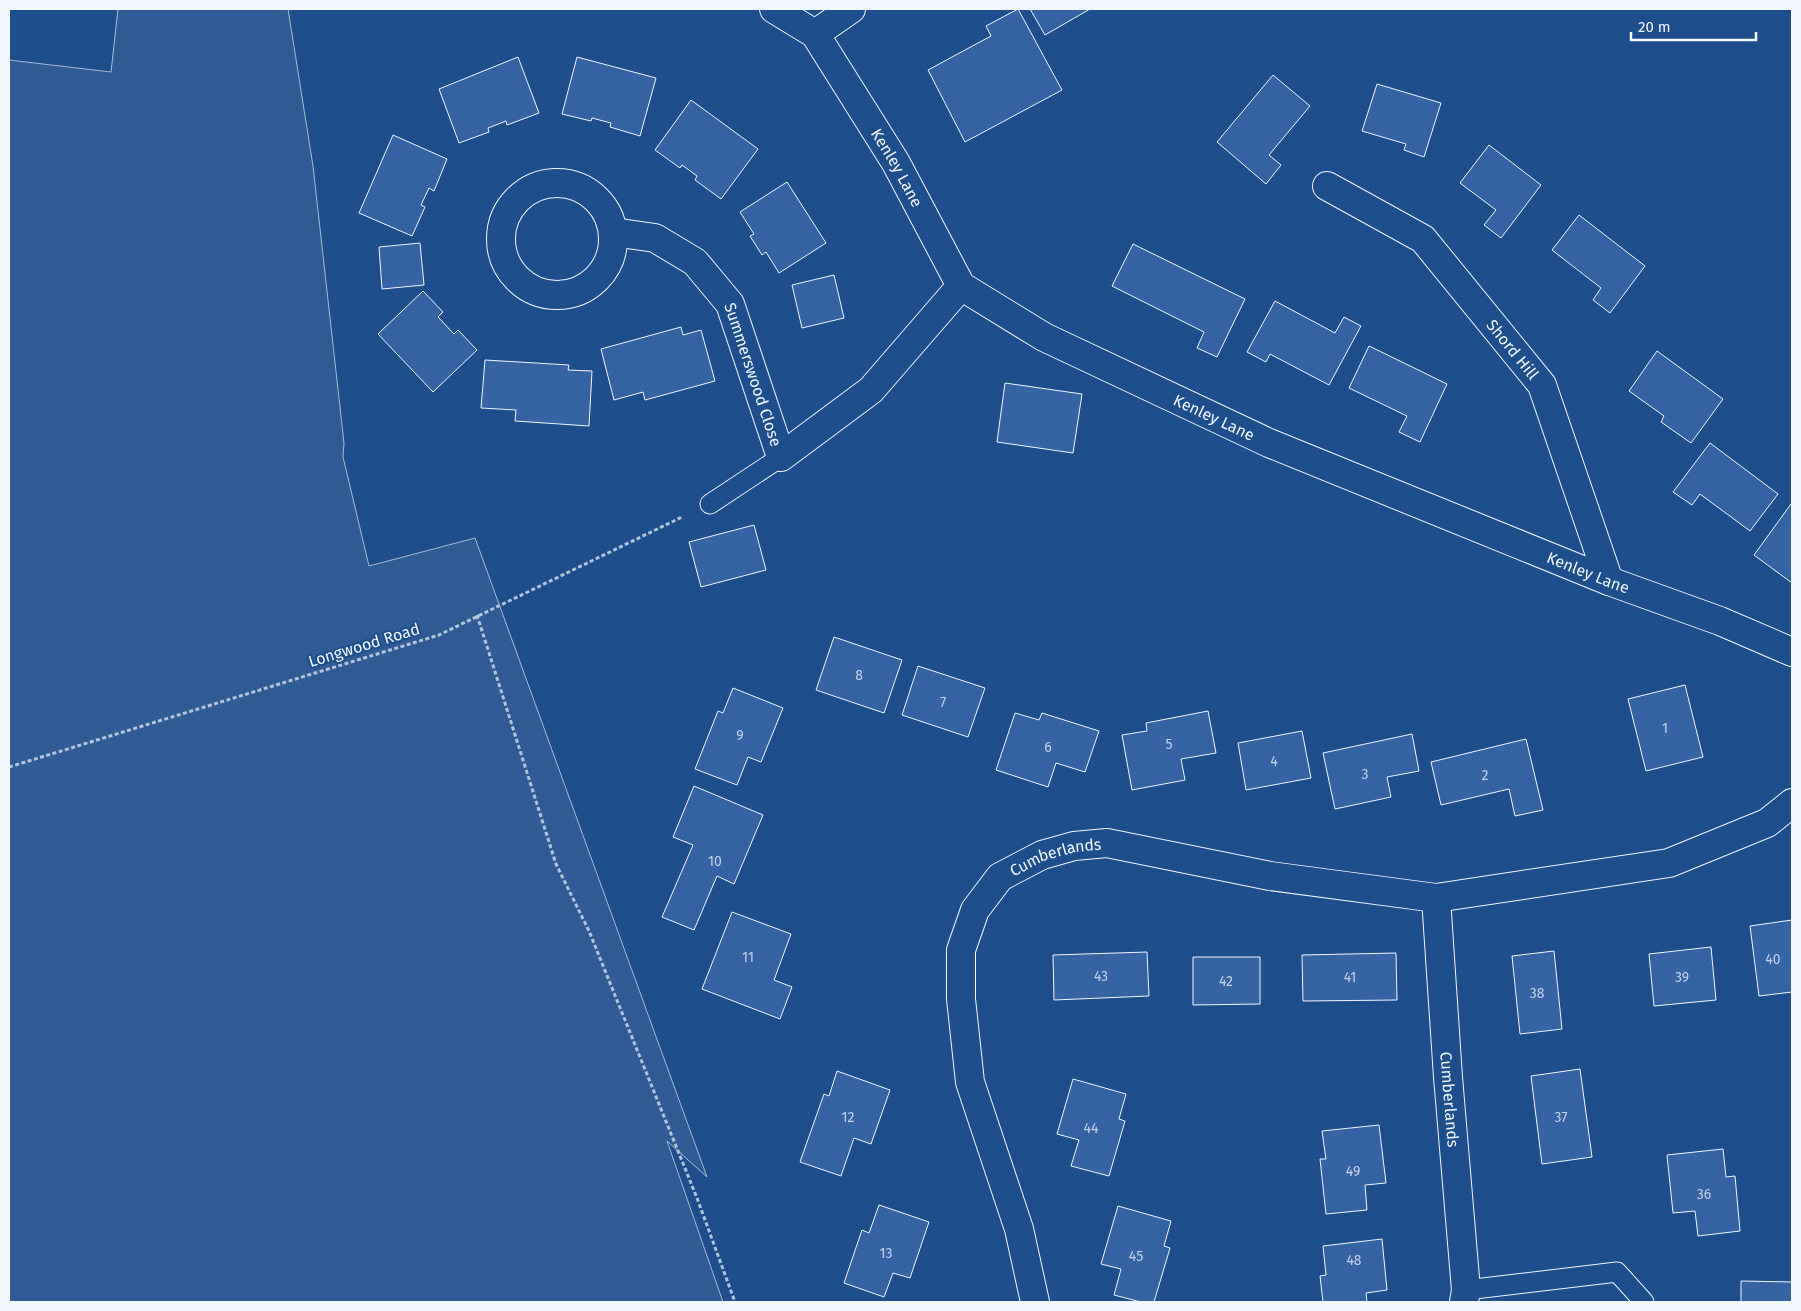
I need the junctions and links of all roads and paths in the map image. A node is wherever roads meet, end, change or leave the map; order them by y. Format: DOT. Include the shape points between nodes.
graph roads {
  1 [pos="774,9"];
  2 [pos="851,9"];
  3 [pos="815,34"];
  4 [pos="1327,186"];
  5 [pos="613,232"];
  6 [pos="961,286"];
  7 [pos="781,457"];
  8 [pos="710,504"];
  9 [pos="1609,581"];
  10 [pos="477,615"];
  11 [pos="1792,652"];
  12 [pos="9,767"];
  13 [pos="1792,803"];
  14 [pos="1436,898"];
  15 [pos="1465,1296"];
  16 [pos="735,1302"];
  17 [pos="1036,1302"];
  18 [pos="1644,1302"];
  1 -- 3 [label="street, Kenley Lane"];
  2 -- 3 [label="street"];
  3 -- 6 [label="street, Kenley Lane" via="896,163"];
  4 -- 9 [label="street, Shord Hill" via="1423,240 1542,385"];
  5 -- 5 [label="street" via="605,209 586,190 562,182 540,184 521,194 508,208 500,235 503,258 515,278 533,291 551,296 571,294 597,280 612,253"];
  5 -- 7 [label="street, Summerswood Close" via="654,238 671,247 695,262 730,304"];
  6 -- 7 [label="street, Summerswood Close" via="871,390"];
  6 -- 9 [label="street, Kenley Lane" via="1044,337 1270,443"];
  7 -- 8 [label="lane"];
  8 -- 10 [label="path, Longwood Road"];
  9 -- 11 [label="street, Kenley Lane" via="1720,621"];
  10 -- 12 [label="path, Longwood Road" via="439,635"];
  10 -- 16 [label="path" via="556,864 589,931 697,1198"];
  13 -- 14 [label="street, Cumberlands" via="1767,823 1669,863"];
  14 -- 15 [label="street, Cumberlands"];
  14 -- 17 [label="street, Cumberlands" via="1270,876 1107,843 1074,846 1042,855 1000,878 975,910 960,950 961,999 970,1082 1019,1229"];
  15 -- 18 [label="lane" via="1617,1272"];
}
